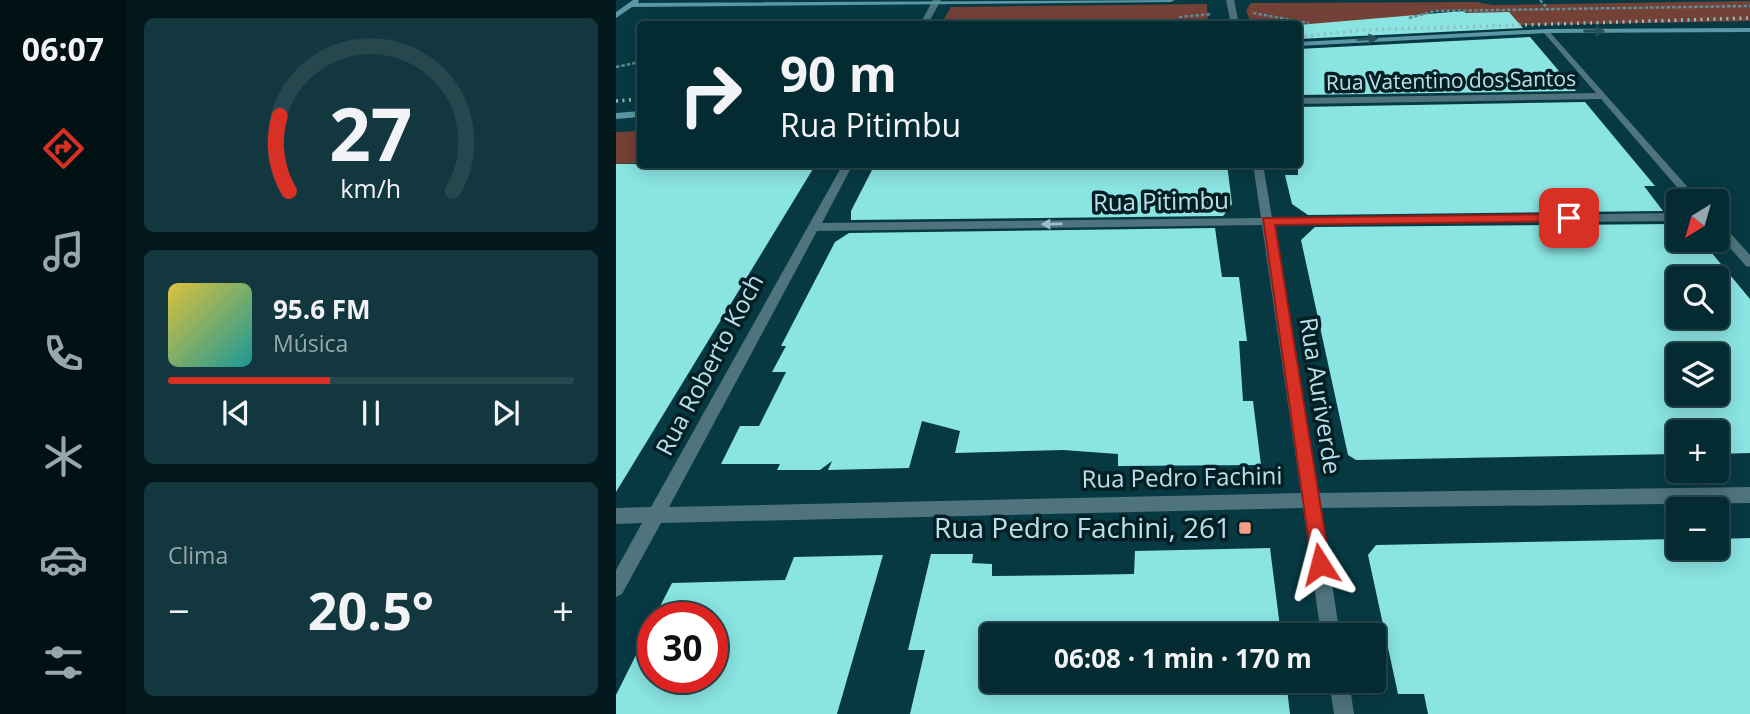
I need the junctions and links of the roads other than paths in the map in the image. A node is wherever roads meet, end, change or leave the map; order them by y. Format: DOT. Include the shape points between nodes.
graph roads {
  1 [pos="1171,0"];
  2 [pos="1230,0"];
  3 [pos="634,2"];
  4 [pos="936,2"];
  5 [pos="616,16"];
  6 [pos="926,21"];
  7 [pos="1235,21"];
  8 [pos="1750,30"];
  9 [pos="1547,31"];
  10 [pos="1302,44"];
  11 [pos="1604,96"];
  12 [pos="1302,101"];
  13 [pos="637,114"];
  14 [pos="616,116"];
  15 [pos="846,168"];
  16 [pos="1259,168"];
  17 [pos="1685,189"];
  18 [pos="1666,217"];
  19 [pos="1268,221"];
  20 [pos="812,228"];
  21 [pos="1729,239"];
  22 [pos="1750,263"];
  23 [pos="1750,495"];
  24 [pos="1309,500"];
  25 [pos="657,515"];
  26 [pos="616,516"];
  27 [pos="616,588"];
  28 [pos="1329,623"];
  29 [pos="1341,693"];
  30 [pos="1344,714"];
  1 -- 4 [label="street"];
  2 -- 7 [label="street"];
  3 -- 4 [label="street"];
  3 -- 5 [label="street"];
  4 -- 6 [label="street"];
  9 -- 8 [label="street, one-way"];
  10 -- 9 [label="street, one-way"];
  9 -- 11 [label="street"];
  11 -- 12 [label="street, Rua Vatentino dos Santos"];
  11 -- 17 [label="street"];
  13 -- 14 [label="street"];
  15 -- 20 [label="street, Rua Roberto Koch"];
  16 -- 19 [label="street, Rua Auriverde"];
  18 -- 19 [label="street, Rua Pitimbu"];
  19 -- 20 [label="street, Rua Pitimbu, one-way"];
  19 -- 24 [label="street, Rua Auriverde"];
  20 -- 25 [label="street, Rua Roberto Koch"];
  21 -- 22 [label="street"];
  23 -- 24 [label="street, Rua Pedro Fachini"];
  24 -- 25 [label="street, Rua Pedro Fachini"];
  24 -- 28 [label="street, Rua Auriverde"];
  25 -- 26 [label="street, Rua Pedro Fachini"];
  25 -- 27 [label="street, Rua Roberto Koch"];
  29 -- 30 [label="street"];
}
